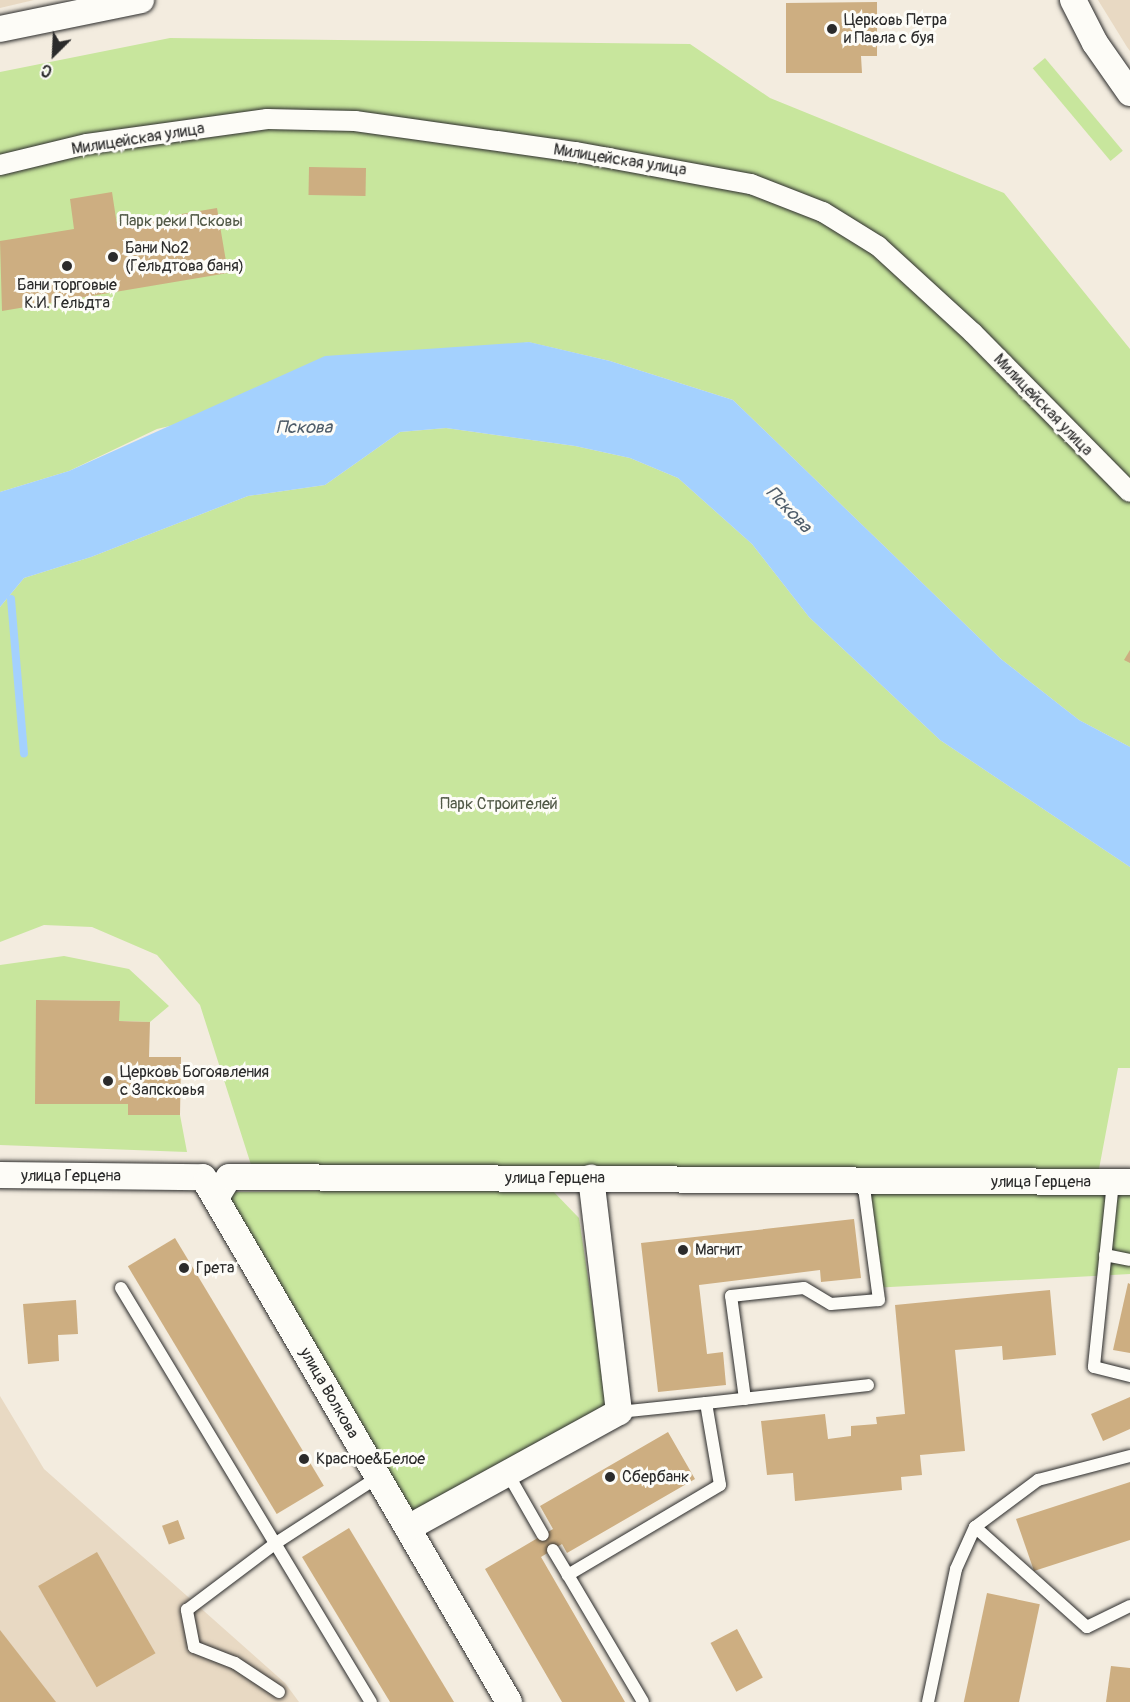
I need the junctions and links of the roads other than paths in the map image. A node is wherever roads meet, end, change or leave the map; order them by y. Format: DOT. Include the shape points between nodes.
graph roads {
  1 [pos="141,0"];
  2 [pos="1073,0"];
  3 [pos="0,29"];
  4 [pos="1130,93"];
  5 [pos="0,165"];
  6 [pos="1130,492"];
  7 [pos="0,1175"];
  8 [pos="203,1177"];
  9 [pos="591,1178"];
  10 [pos="863,1180"];
  11 [pos="1122,1182"];
  12 [pos="1105,1255"];
  13 [pos="1130,1260"];
  14 [pos="121,1288"];
  15 [pos="1130,1376"];
  16 [pos="868,1385"];
  17 [pos="745,1399"];
  18 [pos="706,1403"];
  19 [pos="619,1412"];
  20 [pos="1130,1456"];
  21 [pos="508,1474"];
  22 [pos="378,1477"];
  23 [pos="975,1527"];
  24 [pos="408,1528"];
  25 [pos="543,1535"];
  26 [pos="276,1544"];
  27 [pos="553,1550"];
  28 [pos="568,1575"];
  29 [pos="1130,1606"];
  30 [pos="279,1692"];
  31 [pos="371,1702"];
  32 [pos="509,1702"];
  33 [pos="643,1702"];
  34 [pos="928,1702"];
  1 -- 3 [label="street"];
  2 -- 4 [label="street" via="1095,43"];
  5 -- 6 [label="street, Милицейская улица" via="87,144 267,119 333,121 576,152 751,184 823,212 878,246 973,333"];
  7 -- 8 [label="street, улица Герцена"];
  8 -- 9 [label="street, улица Герцена" via="217,1196 229,1177"];
  8 -- 22 [label="street, улица Волкова"];
  9 -- 10 [label="street, улица Герцена"];
  9 -- 19 [label="street"];
  10 -- 11 [label="street, улица Герцена"];
  10 -- 17 [label="lane" via="879,1300 831,1304 804,1288 731,1296"];
  11 -- 12 [label="lane"];
  12 -- 13 [label="lane"];
  12 -- 15 [label="lane" via="1094,1367"];
  14 -- 26 [label="lane"];
  16 -- 17 [label="lane"];
  17 -- 18 [label="lane"];
  18 -- 19 [label="lane"];
  18 -- 28 [label="lane" via="720,1485"];
  19 -- 21 [label="street"];
  20 -- 23 [label="lane" via="1038,1480"];
  21 -- 24 [label="street"];
  21 -- 25 [label="lane"];
  22 -- 24 [label="street, улица Волкова"];
  22 -- 26 [label="lane"];
  23 -- 29 [label="lane" via="1087,1627"];
  23 -- 34 [label="lane" via="956,1569"];
  24 -- 32 [label="street, улица Волкова"];
  26 -- 30 [label="lane" via="186,1610 195,1647 236,1663"];
  26 -- 31 [label="lane"];
  27 -- 28 [label="lane"];
  28 -- 33 [label="lane"];
}
